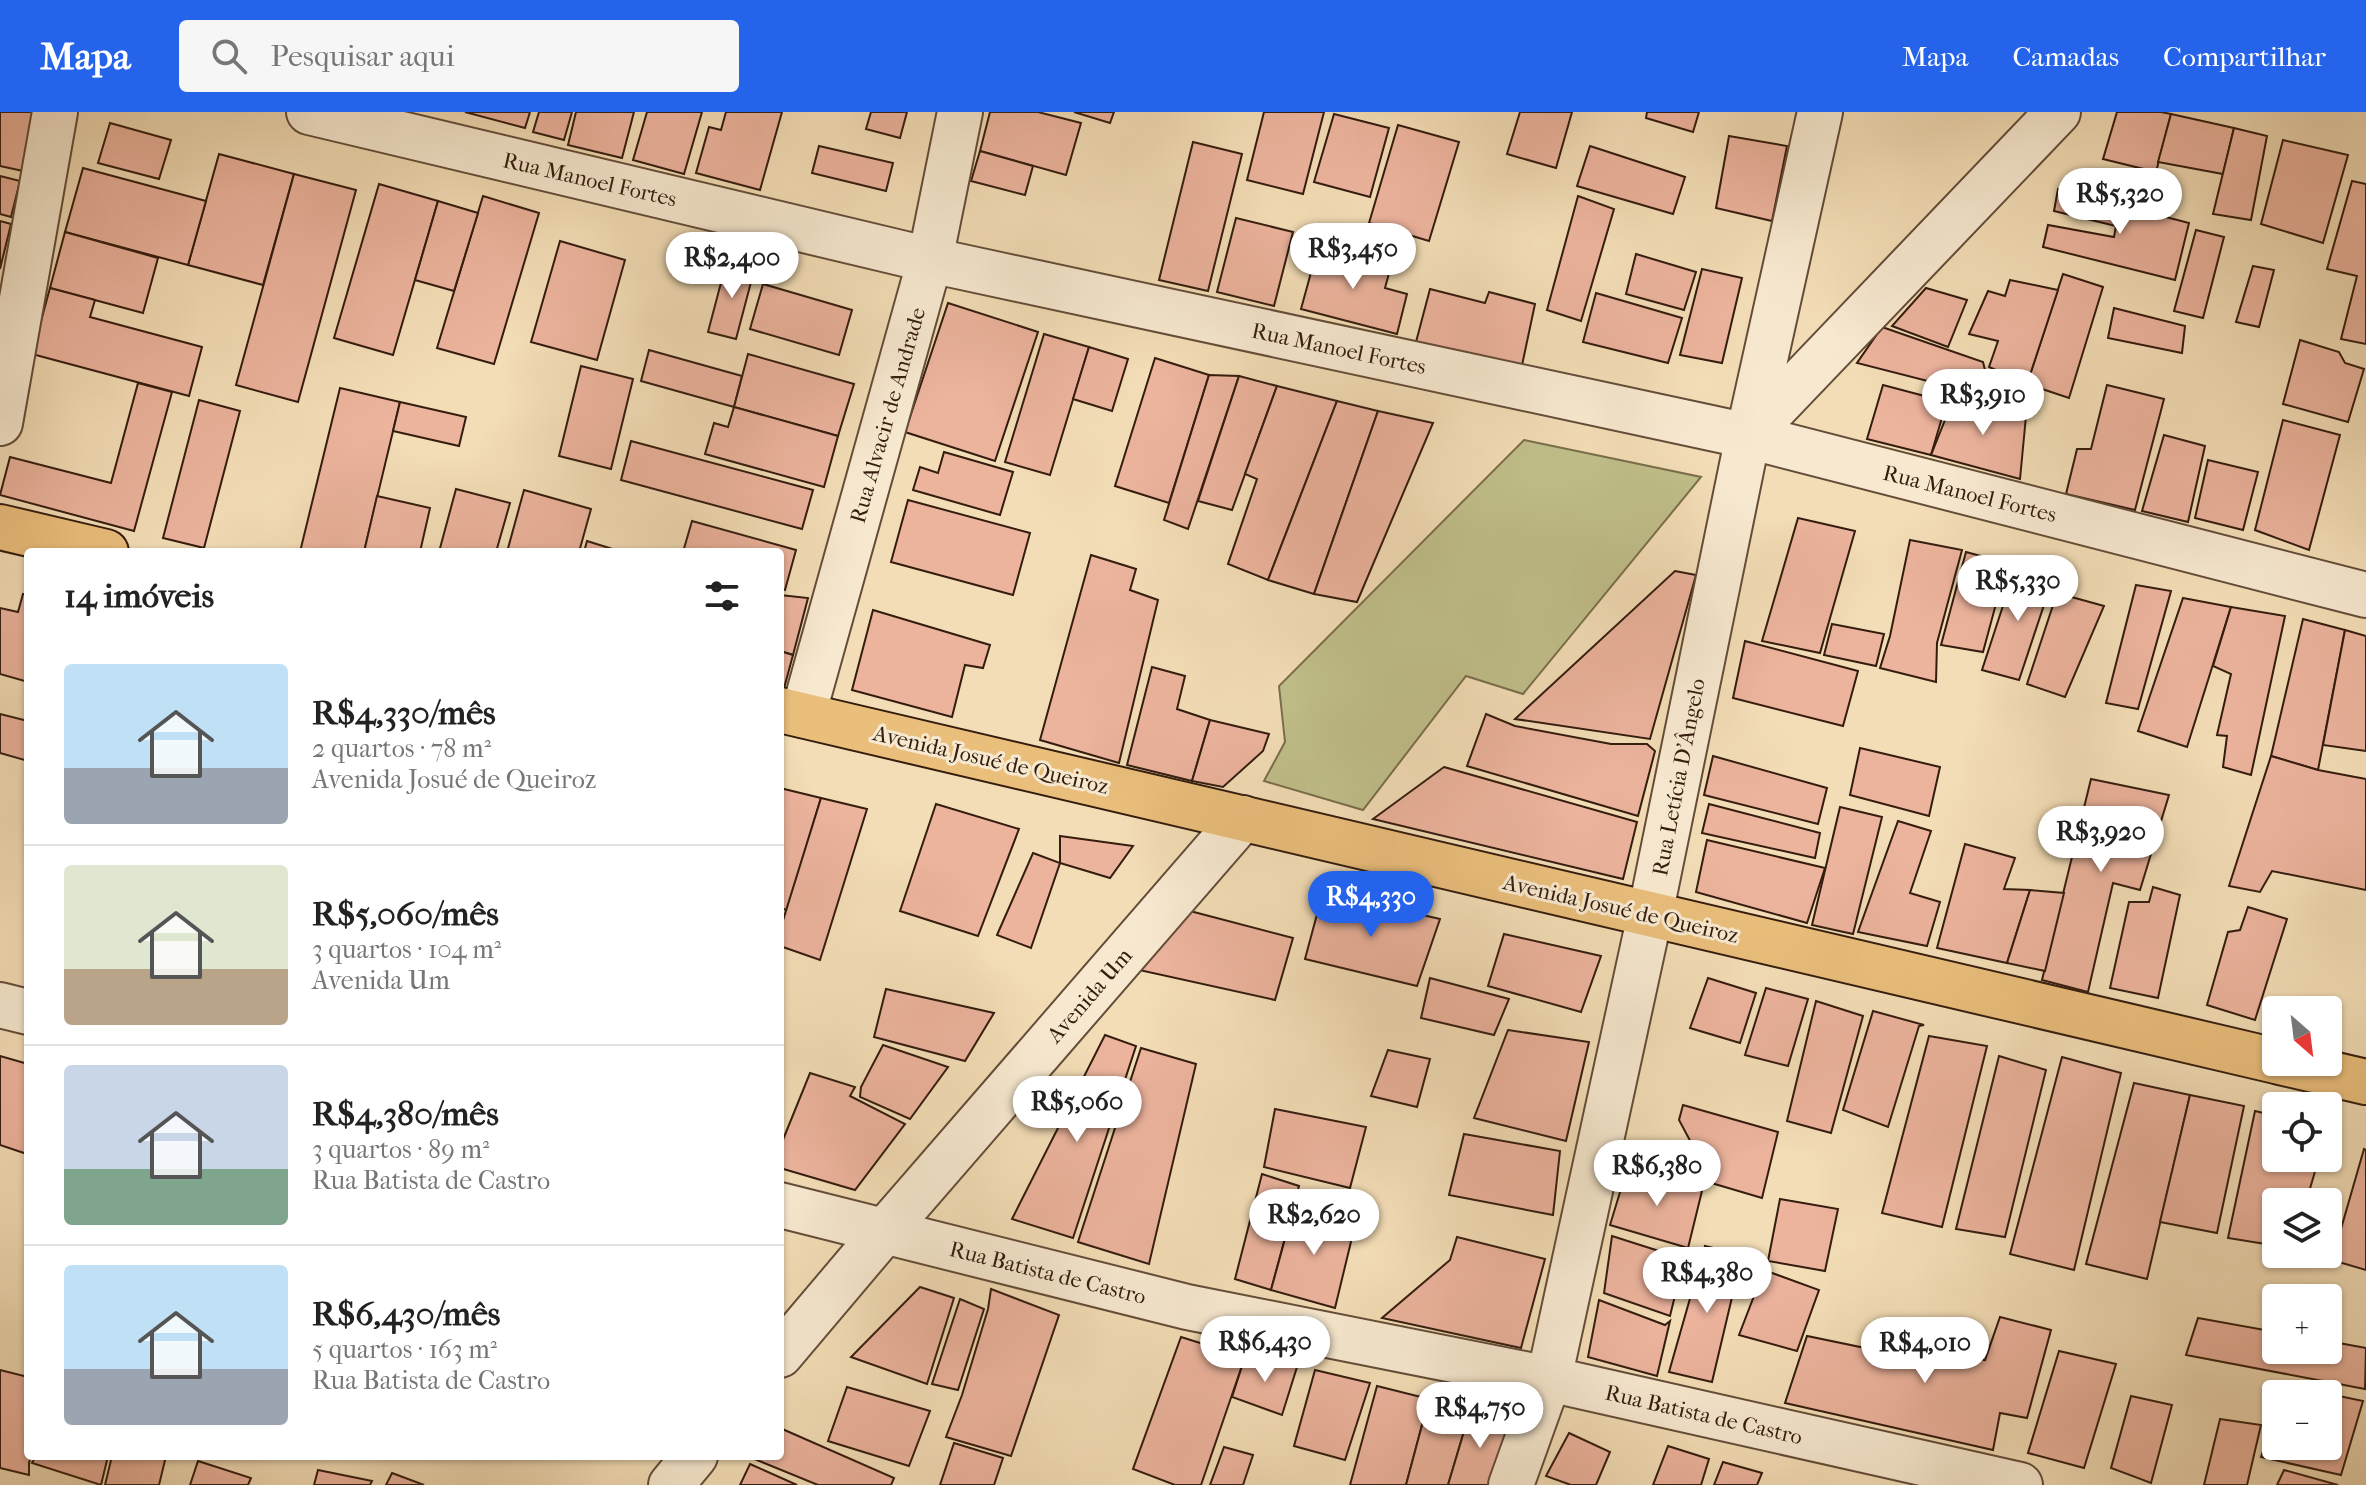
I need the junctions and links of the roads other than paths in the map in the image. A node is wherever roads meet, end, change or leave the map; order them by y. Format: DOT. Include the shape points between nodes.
graph roads {
  1 [pos="55,112"];
  2 [pos="309,112"];
  3 [pos="960,112"];
  4 [pos="1820,112"];
  5 [pos="2058,112"];
  6 [pos="930,260"];
  7 [pos="0,423"];
  8 [pos="1748,436"];
  9 [pos="0,527"];
  10 [pos="89,548"];
  11 [pos="2366,595"];
  12 [pos="792,712"];
  13 [pos="1243,818"];
  14 [pos="1650,915"];
  15 [pos="0,1005"];
  16 [pos="24,1011"];
  17 [pos="2262,1058"];
  18 [pos="2340,1076"];
  19 [pos="2366,1082"];
  20 [pos="784,1206"];
  21 [pos="884,1232"];
  22 [pos="784,1350"];
  23 [pos="1549,1379"];
  24 [pos="692,1460"];
  25 [pos="671,1485"];
  26 [pos="1511,1485"];
  27 [pos="2020,1485"];
  1 -- 7 [label="street"];
  2 -- 6 [label="street, Rua Manoel Fortes"];
  3 -- 6 [label="street, Rua Alvacir de Andrade"];
  4 -- 8 [label="street, Rua Letícia D'Ângelo"];
  5 -- 8 [label="street"];
  6 -- 8 [label="street, Rua Manoel Fortes"];
  6 -- 12 [label="street, Rua Alvacir de Andrade"];
  8 -- 11 [label="street, Rua Manoel Fortes"];
  8 -- 14 [label="street, Rua Letícia D'Ângelo"];
  9 -- 10 [label="main road"];
  12 -- 13 [label="main road, Avenida Josué de Queiroz"];
  13 -- 14 [label="main road, Avenida Josué de Queiroz"];
  13 -- 21 [label="street, Avenida Um"];
  14 -- 17 [label="main road, Avenida Josué de Queiroz"];
  14 -- 23 [label="street, Rua Letícia D'Ângelo"];
  15 -- 16 [label="street"];
  18 -- 19 [label="main road, Avenida Josué de Queiroz"];
  20 -- 21 [label="street, Rua Batista de Castro"];
  21 -- 22 [label="street, Avenida Um"];
  21 -- 23 [label="street, Rua Batista de Castro" via="1187,1307"];
  23 -- 26 [label="street, Rua Letícia D'Ângelo"];
  23 -- 27 [label="street, Rua Batista de Castro"];
  24 -- 25 [label="street"];
}
